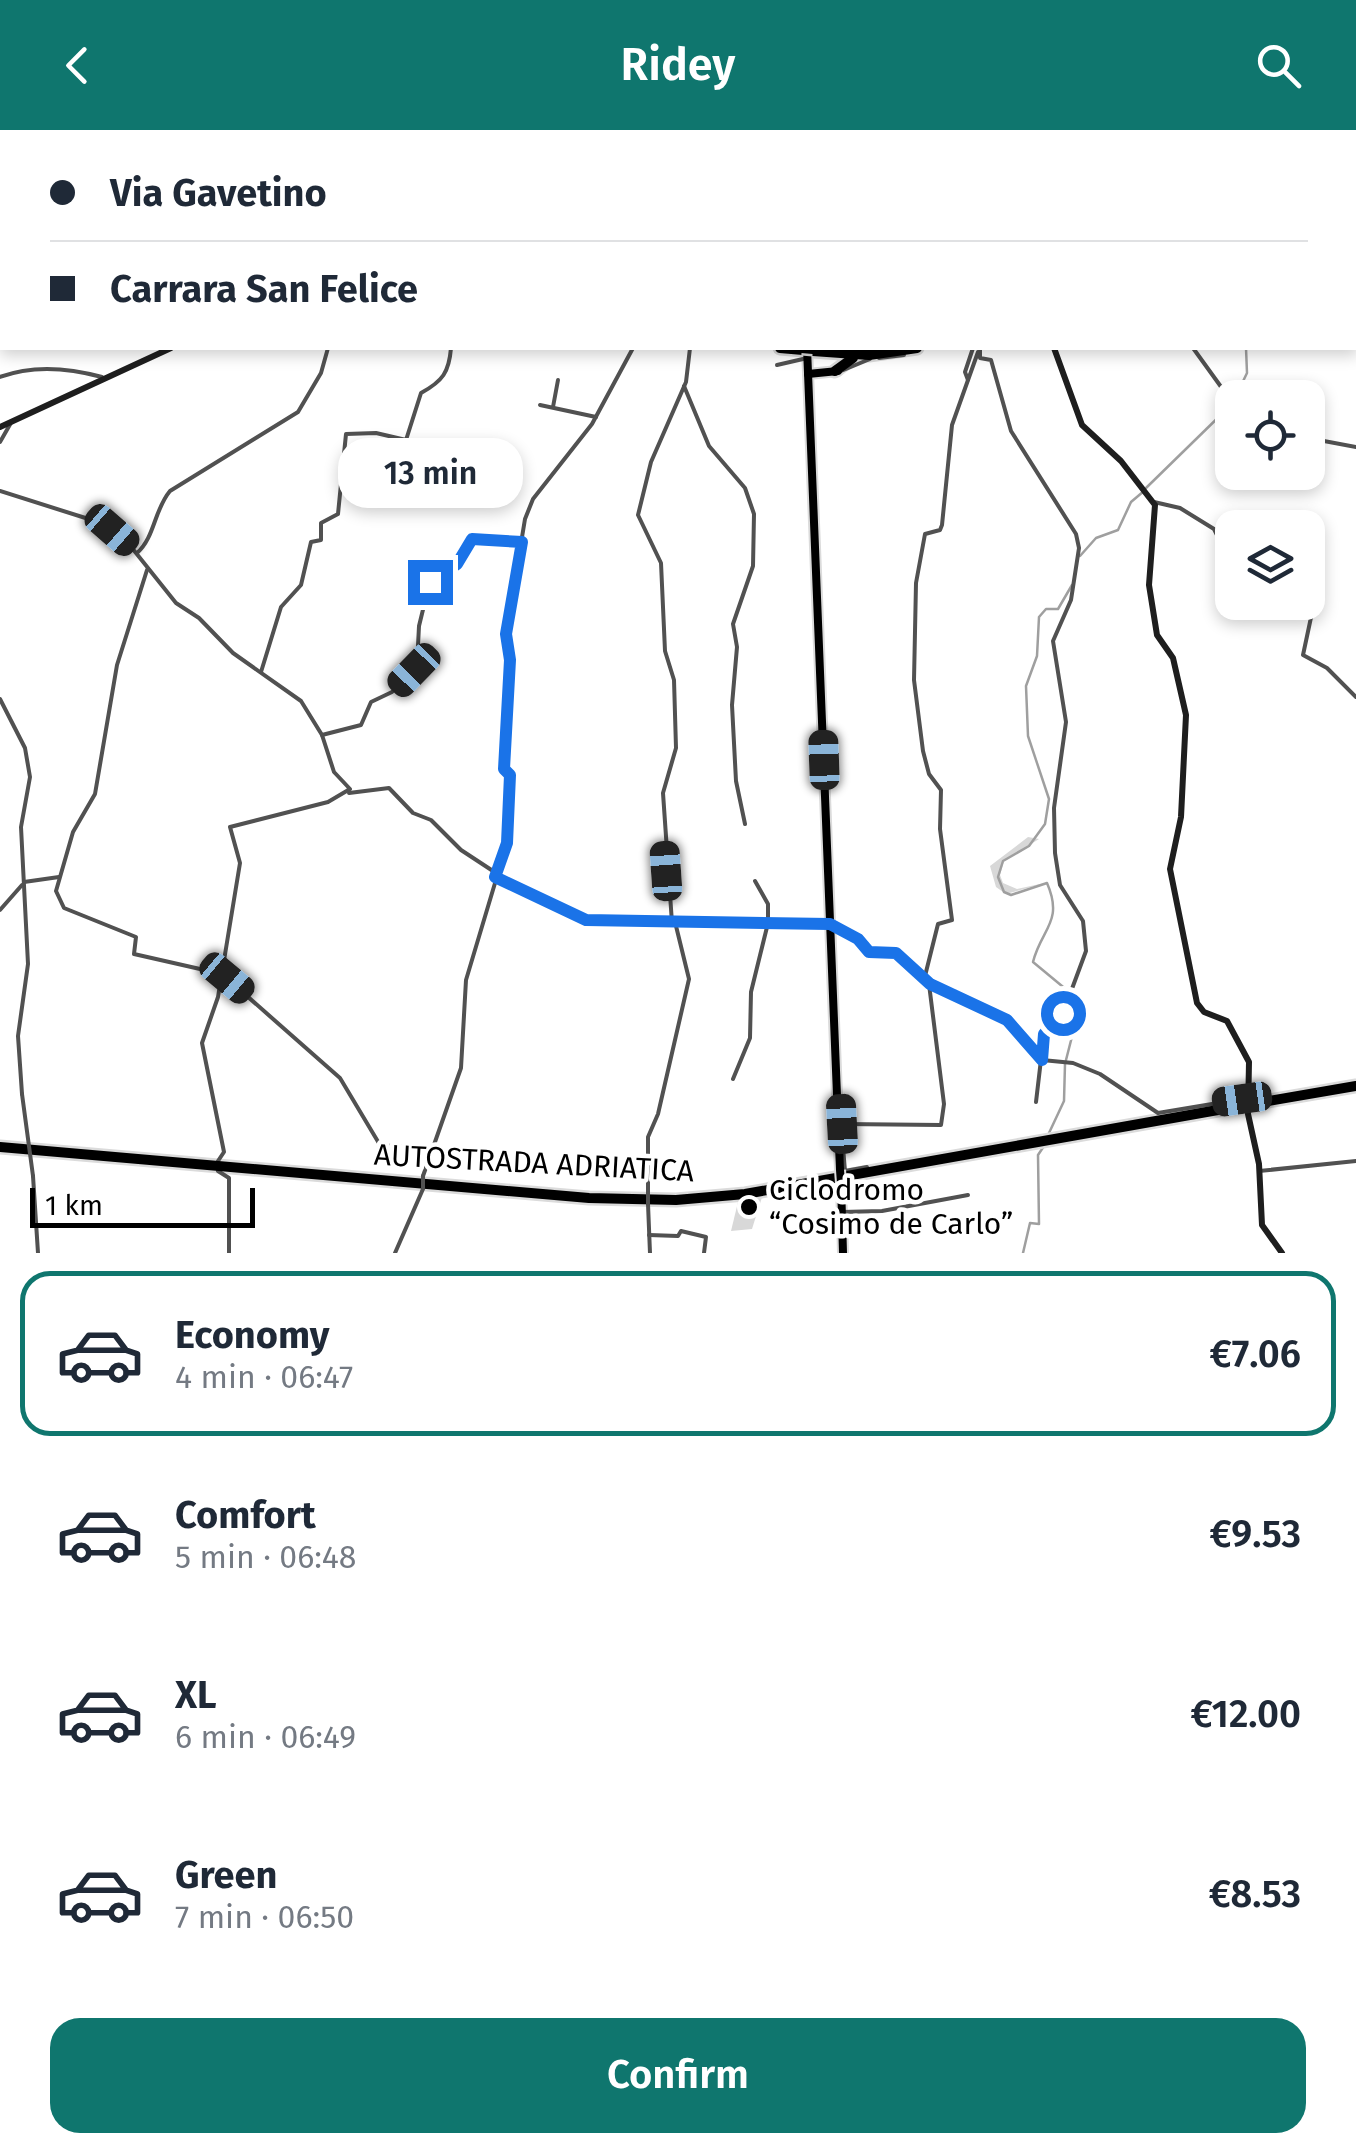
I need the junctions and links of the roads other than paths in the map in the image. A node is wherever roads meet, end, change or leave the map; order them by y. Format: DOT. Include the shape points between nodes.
graph roads {
  1 [pos="167,350"];
  2 [pos="327,350"];
  3 [pos="451,350"];
  4 [pos="632,350"];
  5 [pos="690,350"];
  6 [pos="810,350"];
  7 [pos="904,350"];
  8 [pos="916,350"];
  9 [pos="976,350"];
  10 [pos="977,350"];
  11 [pos="978,350"];
  12 [pos="1055,350"];
  13 [pos="1194,350"];
  14 [pos="869,355"];
  15 [pos="777,365"];
  16 [pos="841,369"];
  17 [pos="811,372"];
  18 [pos="0,377"];
  19 [pos="106,379"];
  20 [pos="558,380"];
  21 [pos="968,380"];
  22 [pos="1216,380"];
  23 [pos="684,386"];
  24 [pos="540,405"];
  25 [pos="552,407"];
  26 [pos="596,417"];
  27 [pos="12,422"];
  28 [pos="0,427"];
  29 [pos="1325,441"];
  30 [pos="0,442"];
  31 [pos="1356,447"];
  32 [pos="0,491"];
  33 [pos="1154,502"];
  34 [pos="1215,531"];
  35 [pos="522,542"];
  36 [pos="137,553"];
  37 [pos="147,570"];
  38 [pos="1310,620"];
  39 [pos="260,672"];
  40 [pos="1356,697"];
  41 [pos="0,699"];
  42 [pos="322,735"];
  43 [pos="349,792"];
  44 [pos="745,824"];
  45 [pos="496,875"];
  46 [pos="60,877"];
  47 [pos="755,881"];
  48 [pos="22,884"];
  49 [pos="0,910"];
  50 [pos="768,923"];
  51 [pos="674,924"];
  52 [pos="830,924"];
  53 [pos="222,974"];
  54 [pos="924,980"];
  55 [pos="930,984"];
  56 [pos="1042,1060"];
  57 [pos="1251,1074"];
  58 [pos="733,1079"];
  59 [pos="836,1082"];
  60 [pos="1356,1085"];
  61 [pos="1036,1102"];
  62 [pos="842,1124"];
  63 [pos="439,1128"];
  64 [pos="0,1146"];
  65 [pos="218,1161"];
  66 [pos="1356,1161"];
  67 [pos="867,1167"];
  68 [pos="215,1168"];
  69 [pos="1259,1171"];
  70 [pos="968,1195"];
  71 [pos="842,1212"];
  72 [pos="649,1235"];
  73 [pos="38,1253"];
  74 [pos="228,1253"];
  75 [pos="395,1253"];
  76 [pos="650,1253"];
  77 [pos="704,1253"];
  78 [pos="843,1253"];
  79 [pos="1282,1253"];
  1 -- 19 [label="main road"];
  2 -- 36 [label="street" via="298,412 170,491"];
  3 -- 39 [label="street" via="448,370 422,393 406,440 346,434 338,514 321,523 321,540 311,542 301,584 281,607"];
  4 -- 26 [label="street"];
  5 -- 23 [label="street"];
  6 -- 14 [label="highway"];
  6 -- 15 [label="street"];
  6 -- 16 [label="highway" via="839,356"];
  6 -- 17 [label="main road"];
  7 -- 14 [label="highway"];
  8 -- 16 [label="street"];
  9 -- 21 [label="street"];
  10 -- 21 [label="street"];
  11 -- 56 [label="street" via="980,358 992,360 1011,431 1079,540 1072,600 1053,641 1066,722 1054,852 1057,878 1083,920 1086,951 1063,1013 1044,1034"];
  12 -- 33 [label="main road" via="1082,425"];
  13 -- 22 [label="street"];
  14 -- 16 [label="highway" via="849,358"];
  16 -- 17 [label="main road"];
  17 -- 52 [label="main road"];
  18 -- 19 [label="street" via="27,369"];
  19 -- 27 [label="main road"];
  20 -- 25 [label="street"];
  21 -- 54 [label="street" via="952,425 942,526 924,534 916,583 912,662 929,774 941,790 952,920 938,924"];
  23 -- 44 [label="street" via="709,446 745,488 754,514 753,566 733,624 736,781"];
  23 -- 51 [label="street" via="650,462 638,515 661,562 665,651 674,680 676,748 663,792"];
  24 -- 25 [label="street"];
  25 -- 26 [label="street"];
  26 -- 35 [label="street" via="530,504"];
  27 -- 28 [label="main road"];
  27 -- 30 [label="street"];
  29 -- 31 [label="street"];
  32 -- 36 [label="street" via="95,522"];
  33 -- 34 [label="street" via="1180,508"];
  33 -- 57 [label="main road" via="1149,585 1157,635 1173,658 1186,715 1181,817 1170,869 1197,1003 1231,1026"];
  35 -- 42 [label="street" via="472,539 457,564 430,582 414,670 371,702 361,726"];
  35 -- 45 [label="street" via="506,634 510,670 502,753 511,813"];
  36 -- 37 [label="street"];
  37 -- 39 [label="street" via="176,603"];
  37 -- 46 [label="street" via="117,665 95,794 78,818"];
  38 -- 40 [label="street" via="1303,654"];
  39 -- 42 [label="street" via="301,701"];
  41 -- 48 [label="street" via="30,777 21,828"];
  42 -- 43 [label="street"];
  43 -- 45 [label="street" via="389,788"];
  43 -- 53 [label="street" via="230,827 240,863"];
  45 -- 51 [label="street" via="586,920"];
  45 -- 63 [label="street" via="466,980 461,1068"];
  46 -- 48 [label="street"];
  46 -- 53 [label="street" via="56,891 64,908 136,937 134,954"];
  47 -- 50 [label="street" via="768,904"];
  48 -- 49 [label="street"];
  48 -- 73 [label="street, bridge" via="28,964 18,1036"];
  50 -- 51 [label="street"];
  50 -- 52 [label="street"];
  50 -- 58 [label="street" via="750,996 750,1038"];
  51 -- 72 [label="street, bridge" via="689,979 649,1129"];
  52 -- 54 [label="street" via="869,952 896,953"];
  52 -- 59 [label="main road"];
  53 -- 63 [label="street" via="340,1078 380,1145 431,1150"];
  53 -- 65 [label="street" via="202,1043 224,1152"];
  54 -- 55 [label="street"];
  55 -- 56 [label="street" via="1007,1020"];
  55 -- 62 [label="street" via="942,1124"];
  56 -- 57 [label="street" via="1100,1074 1158,1113 1246,1098"];
  56 -- 61 [label="street"];
  57 -- 69 [label="main road" via="1248,1114"];
  59 -- 62 [label="street"];
  59 -- 71 [label="main road, bridge"];
  60 -- 64 [label="highway, AUTOSTRADA ADRIATICA" via="765,1188 679,1197"];
  62 -- 67 [label="street" via="844,1171"];
  63 -- 75 [label="street, bridge"];
  66 -- 69 [label="street"];
  68 -- 74 [label="street" via="229,1178"];
  69 -- 79 [label="main road" via="1263,1229"];
  70 -- 71 [label="street"];
  71 -- 78 [label="main road"];
  72 -- 76 [label="street"];
  72 -- 77 [label="street" via="706,1237"];
}
